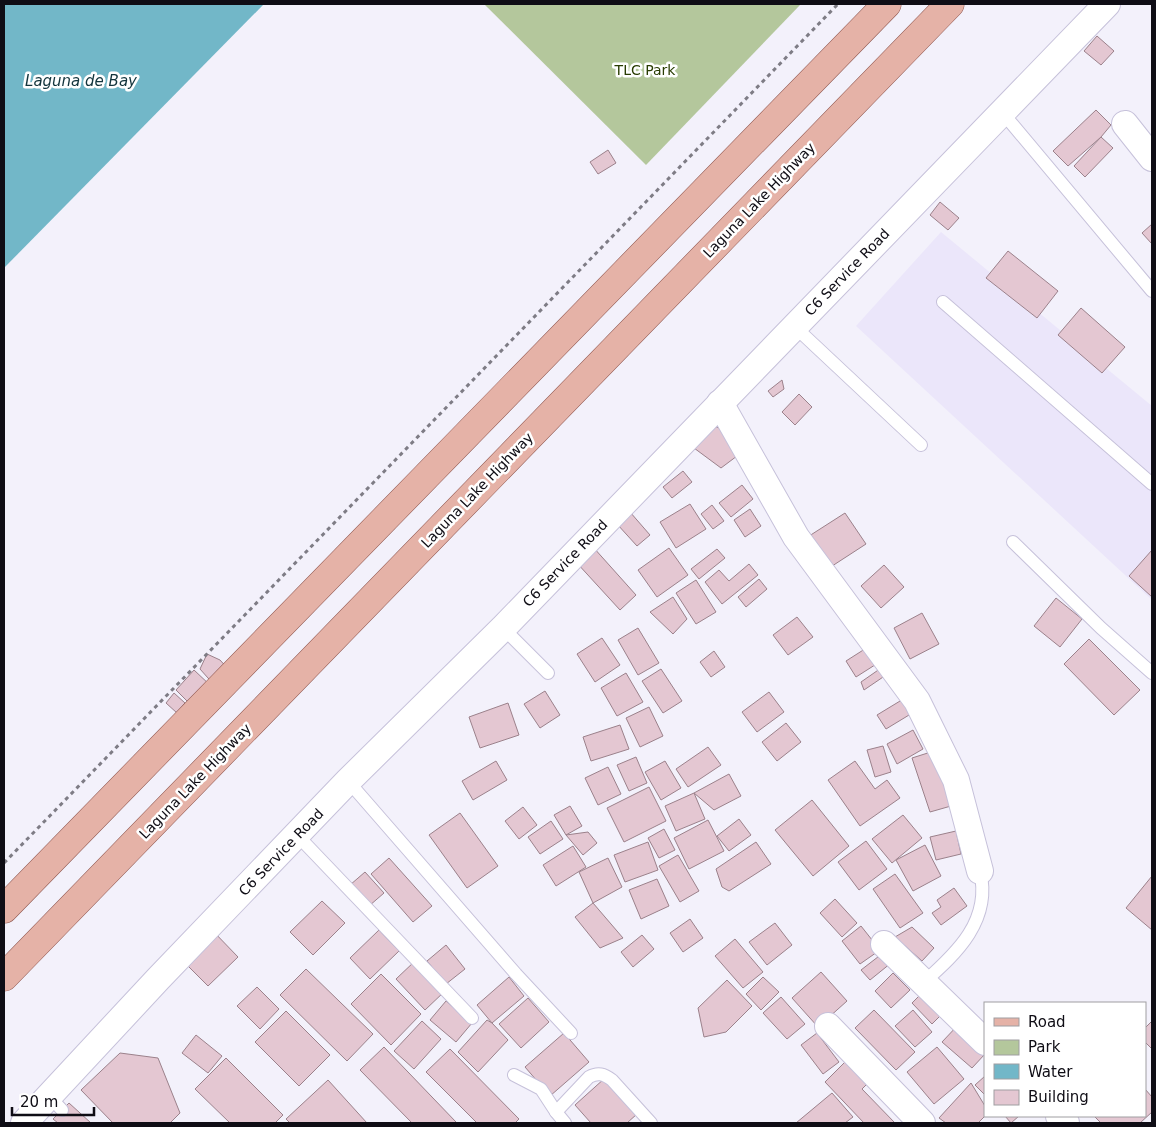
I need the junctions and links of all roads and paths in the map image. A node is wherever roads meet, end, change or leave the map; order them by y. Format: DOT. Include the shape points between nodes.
graph roads {
  1 [pos="838,4"];
  2 [pos="887,4"];
  3 [pos="950,4"];
  4 [pos="1108,4"];
  5 [pos="1002,112"];
  6 [pos="1124,124"];
  7 [pos="1152,158"];
  8 [pos="1152,291"];
  9 [pos="943,302"];
  10 [pos="794,326"];
  11 [pos="720,403"];
  12 [pos="921,445"];
  13 [pos="1152,484"];
  14 [pos="1013,542"];
  15 [pos="503,628"];
  16 [pos="548,673"];
  17 [pos="1152,673"];
  18 [pos="348,781"];
  19 [pos="297,835"];
  20 [pos="4,863"];
  21 [pos="980,871"];
  22 [pos="4,909"];
  23 [pos="884,944"];
  24 [pos="4,977"];
  25 [pos="924,982"];
  26 [pos="472,1018"];
  27 [pos="828,1026"];
  28 [pos="571,1033"];
  29 [pos="984,1041"];
  30 [pos="514,1075"];
  31 [pos="556,1112"];
  32 [pos="24,1123"];
  33 [pos="565,1123"];
  34 [pos="651,1123"];
  35 [pos="922,1123"];
  1 -- 20 [label="path"];
  2 -- 22 [label="main road"];
  3 -- 24 [label="main road, Laguna Lake Highway"];
  4 -- 5 [label="street, C6 Service Road"];
  5 -- 8 [label="lane"];
  5 -- 10 [label="street, C6 Service Road"];
  6 -- 7 [label="street"];
  9 -- 13 [label="lane"];
  10 -- 11 [label="street, C6 Service Road"];
  10 -- 12 [label="lane"];
  11 -- 15 [label="street, C6 Service Road"];
  11 -- 21 [label="street" via="796,537 917,701 956,780"];
  14 -- 17 [label="lane"];
  15 -- 16 [label="lane"];
  15 -- 18 [label="street, C6 Service Road"];
  18 -- 19 [label="street, C6 Service Road"];
  18 -- 28 [label="lane"];
  19 -- 26 [label="lane"];
  19 -- 32 [label="street, C6 Service Road" via="158,979 56,1103"];
  21 -- 25 [label="lane" via="983,884 978,919 946,964"];
  23 -- 25 [label="street"];
  25 -- 29 [label="street"];
  27 -- 35 [label="street"];
  30 -- 31 [label="lane" via="541,1090"];
  31 -- 33 [label="lane"];
  31 -- 34 [label="lane" via="588,1077 600,1074 612,1080"];
}
